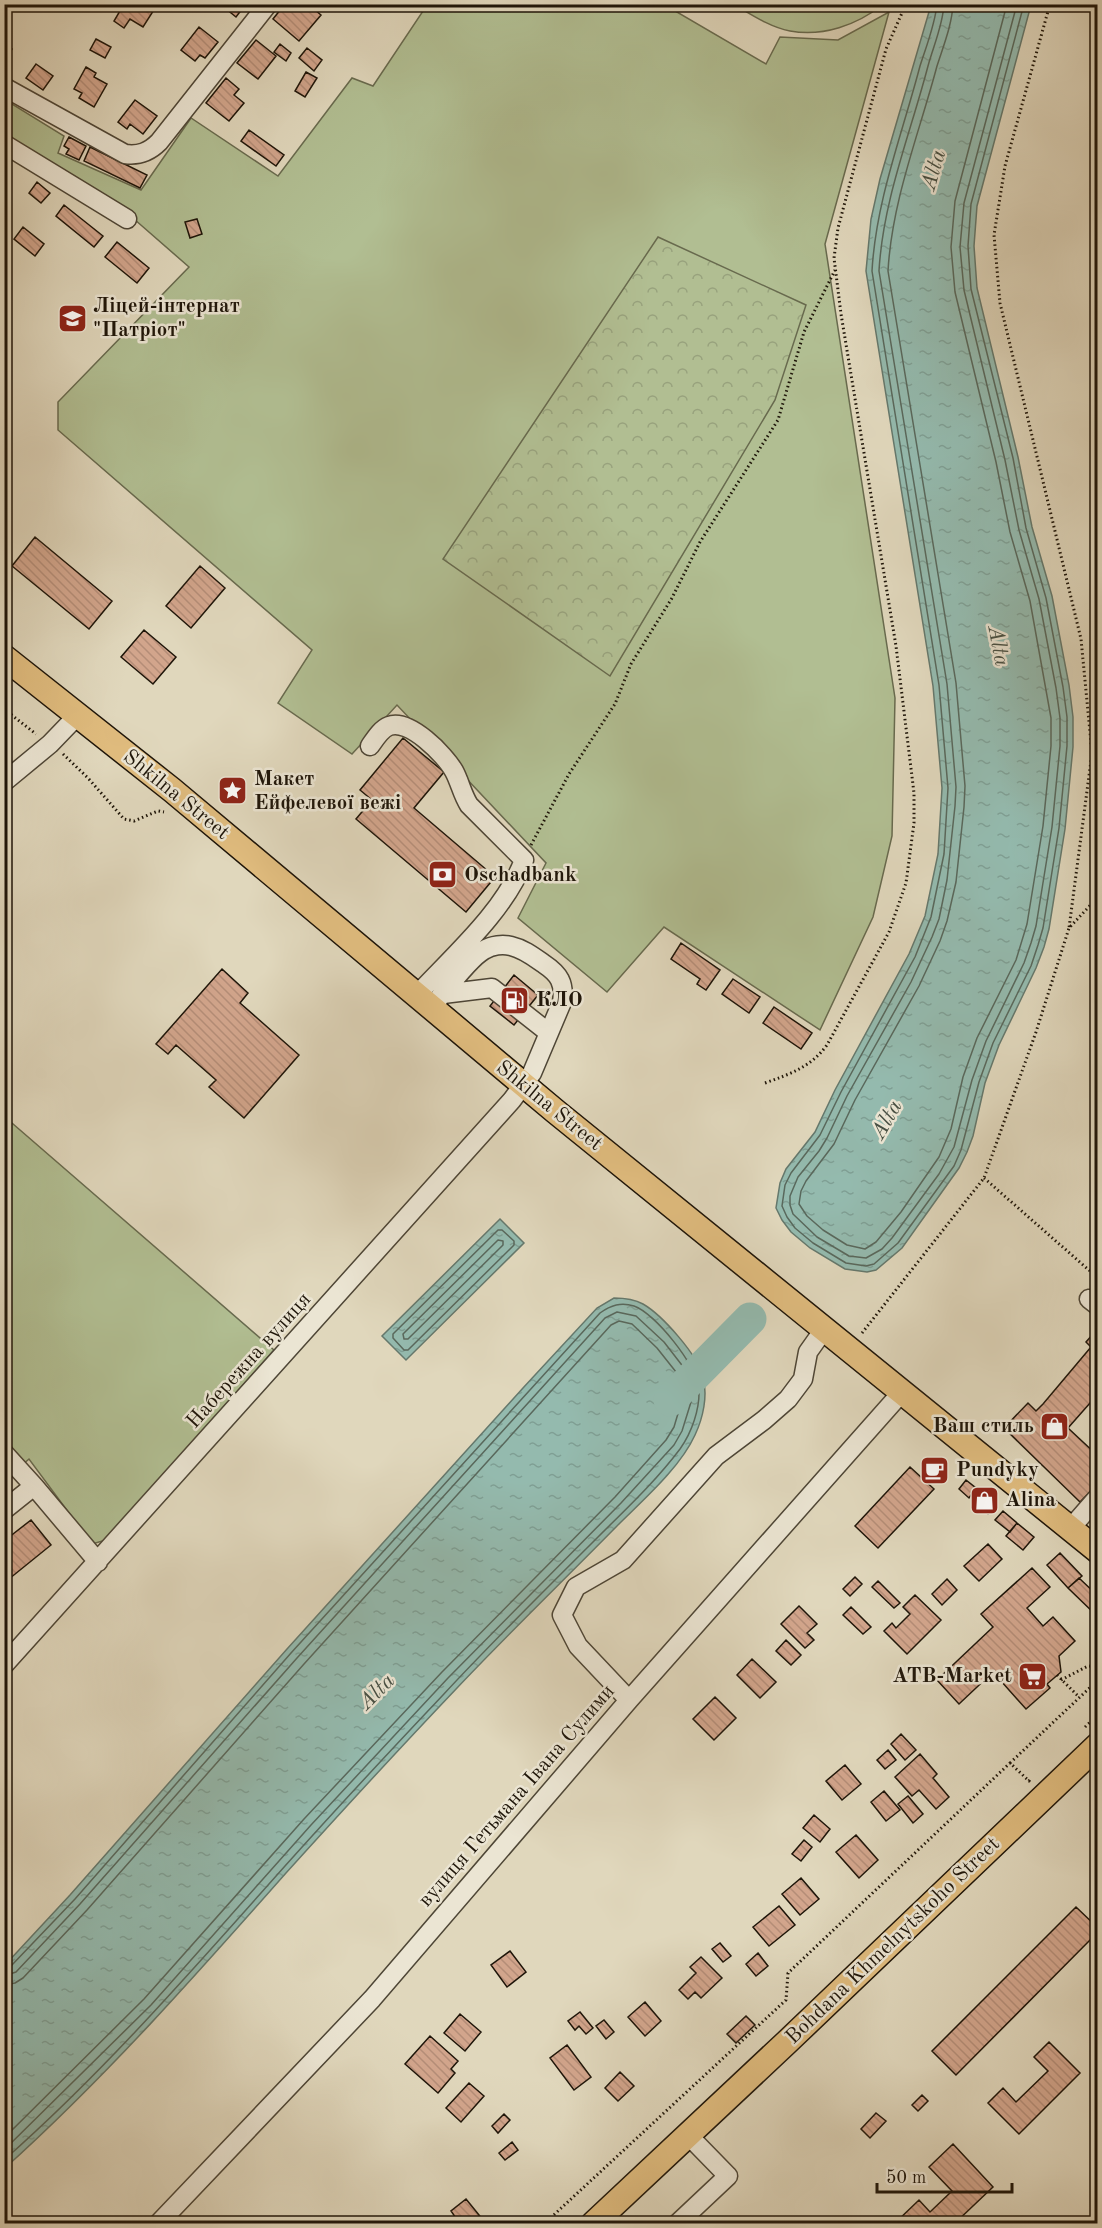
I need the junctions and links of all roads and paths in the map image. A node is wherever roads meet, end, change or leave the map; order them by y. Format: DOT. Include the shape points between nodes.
graph roads {
  1 [pos="268,4"];
  2 [pos="906,4"];
  3 [pos="1050,4"];
  4 [pos="4,87"];
  5 [pos="4,144"];
  6 [pos="127,219"];
  7 [pos="835,270"];
  8 [pos="4,657"];
  9 [pos="77,716"];
  10 [pos="370,746"];
  11 [pos="4,782"];
  12 [pos="524,860"];
  13 [pos="1098,897"];
  14 [pos="1070,928"];
  15 [pos="430,999"];
  16 [pos="549,1033"];
  17 [pos="765,1083"];
  18 [pos="524,1086"];
  19 [pos="984,1178"];
  20 [pos="1098,1278"];
  21 [pos="825,1328"];
  22 [pos="850,1349"];
  23 [pos="902,1392"];
  24 [pos="4,1452"];
  25 [pos="34,1486"];
  26 [pos="1098,1497"];
  27 [pos="4,1510"];
  28 [pos="1070,1529"];
  29 [pos="1098,1551"];
  30 [pos="98,1562"];
  31 [pos="4,1665"];
  32 [pos="1098,1667"];
  33 [pos="1057,1675"];
  34 [pos="1061,1680"];
  35 [pos="1098,1680"];
  36 [pos="1079,1697"];
  37 [pos="629,1700"];
  38 [pos="1098,1715"];
  39 [pos="1089,1739"];
  40 [pos="1010,1763"];
  41 [pos="1037,1773"];
  42 [pos="688,2135"];
  43 [pos="158,2223"];
  44 [pos="544,2223"];
  45 [pos="593,2223"];
  46 [pos="677,2223"];
  1 -- 4 [label="street" via="159,142 146,152 125,154"];
  2 -- 7 [label="path" via="886,49 849,182 834,248"];
  3 -- 14 [label="path" via="1005,166 994,235 1000,303 1081,639 1092,753"];
  5 -- 6 [label="street"];
  7 -- 12 [label="path" via="804,332 778,420 700,542 677,590 631,664 615,704 569,774"];
  7 -- 17 [label="path" via="896,646 914,793 914,823 899,905 846,1013 814,1060"];
  8 -- 9 [label="main road, Shkilna Street"];
  9 -- 11 [label="street"];
  9 -- 15 [label="main road, Shkilna Street"];
  10 -- 12 [label="street" via="390,725 406,726 420,735 455,772 469,805"];
  12 -- 15 [label="street" via="518,877"];
  13 -- 14 [label="path"];
  14 -- 19 [label="path"];
  15 -- 16 [label="street" via="492,988"];
  15 -- 16 [label="street, Набережна вулиця" via="486,948 517,948 555,971 561,979 564,993"];
  15 -- 18 [label="main road, Shkilna Street"];
  16 -- 18 [label="street, Набережна вулиця"];
  18 -- 21 [label="main road, Shkilna Street"];
  18 -- 30 [label="street, Набережна вулиця"];
  19 -- 20 [label="path"];
  19 -- 22 [label="path"];
  21 -- 22 [label="main road, Shkilna Street"];
  21 -- 37 [label="street" via="807,1352 803,1379 788,1399 716,1456 623,1560 576,1587 562,1616 578,1646"];
  22 -- 23 [label="main road, Shkilna Street"];
  23 -- 28 [label="main road, Shkilna Street"];
  23 -- 37 [label="street, вулиця Гетьмана Івана Сулими"];
  24 -- 25 [label="street"];
  25 -- 27 [label="street"];
  25 -- 30 [label="street"];
  26 -- 28 [label="street"];
  28 -- 29 [label="main road, Shkilna Street"];
  30 -- 31 [label="street, Набережна вулиця"];
  32 -- 34 [label="path" via="1088,1666"];
  33 -- 34 [label="path"];
  34 -- 36 [label="path"];
  35 -- 36 [label="path"];
  36 -- 40 [label="path"];
  37 -- 43 [label="street, вулиця Гетьмана Івана Сулими" via="372,1999"];
  38 -- 39 [label="path"];
  39 -- 42 [label="main road, Bohdana Khmelnytskoho Street"];
  40 -- 41 [label="path" via="1029,1781"];
  40 -- 44 [label="path" via="788,1973 786,2000"];
  42 -- 45 [label="main road, Bohdana Khmelnytskoho Street"];
  42 -- 46 [label="street" via="728,2176"];
}
